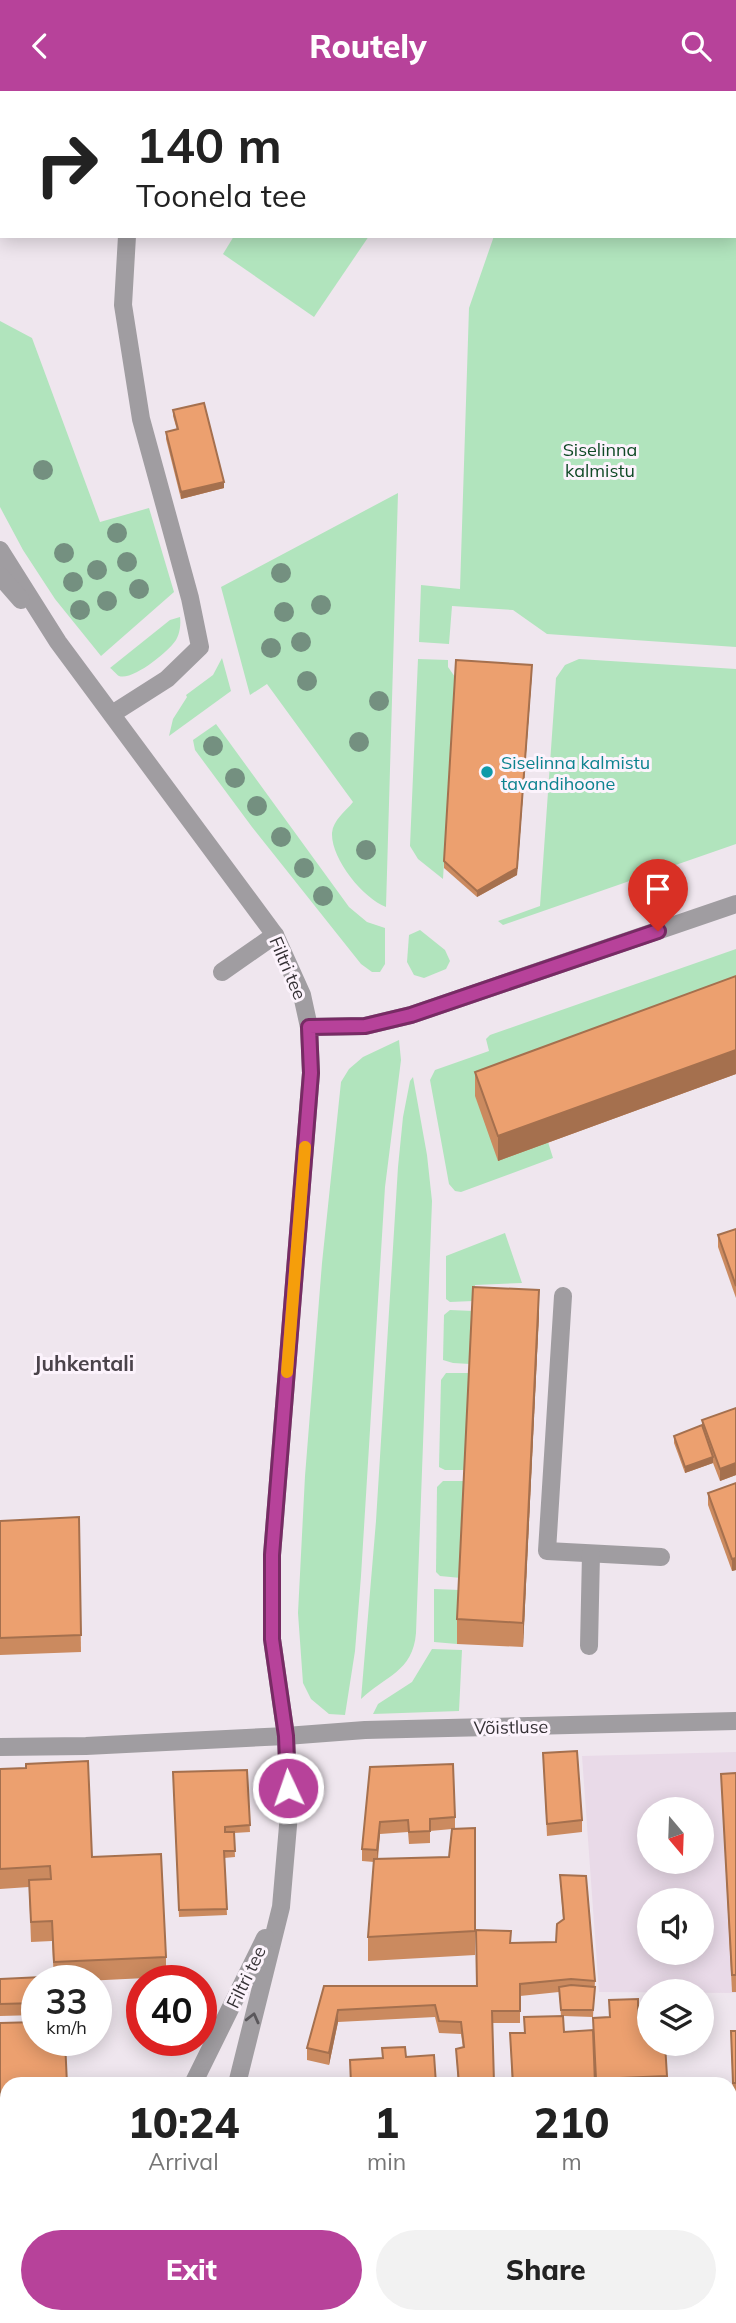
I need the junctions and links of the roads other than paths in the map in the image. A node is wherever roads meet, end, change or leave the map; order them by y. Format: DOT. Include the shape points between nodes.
graph roads {
  1 [pos="127,238"];
  2 [pos="0,550"];
  3 [pos="0,576"];
  4 [pos="58,642"];
  5 [pos="112,714"];
  6 [pos="736,904"];
  7 [pos="275,935"];
  8 [pos="222,972"];
  9 [pos="309,1027"];
  10 [pos="563,1296"];
  11 [pos="591,1554"];
  12 [pos="660,1557"];
  13 [pos="589,1646"];
  14 [pos="736,1721"];
  15 [pos="286,1736"];
  16 [pos="0,1747"];
  17 [pos="281,1907"];
  18 [pos="196,2077"];
  19 [pos="239,2077"];
  1 -- 5 [label="street" via="123,305 141,419 200,647 167,679"];
  2 -- 4 [label="street, Filtri tee"];
  3 -- 4 [label="street, Filtri tee"];
  4 -- 5 [label="street, Filtri tee"];
  5 -- 7 [label="street, Filtri tee"];
  6 -- 9 [label="street" via="411,1015 365,1026"];
  7 -- 8 [label="street"];
  7 -- 9 [label="street, Filtri tee" via="302,995"];
  9 -- 15 [label="street, Filtri tee" via="311,1073 272,1555 272,1639"];
  10 -- 11 [label="street" via="547,1552"];
  11 -- 12 [label="street"];
  11 -- 13 [label="street"];
  14 -- 15 [label="street, Võistluse"];
  15 -- 16 [label="street, Võistluse"];
  15 -- 17 [label="street, Filtri tee" via="289,1814"];
  17 -- 18 [label="street, Filtri tee"];
  19 -- 17 [label="street, Filtri tee, one-way"];
}
